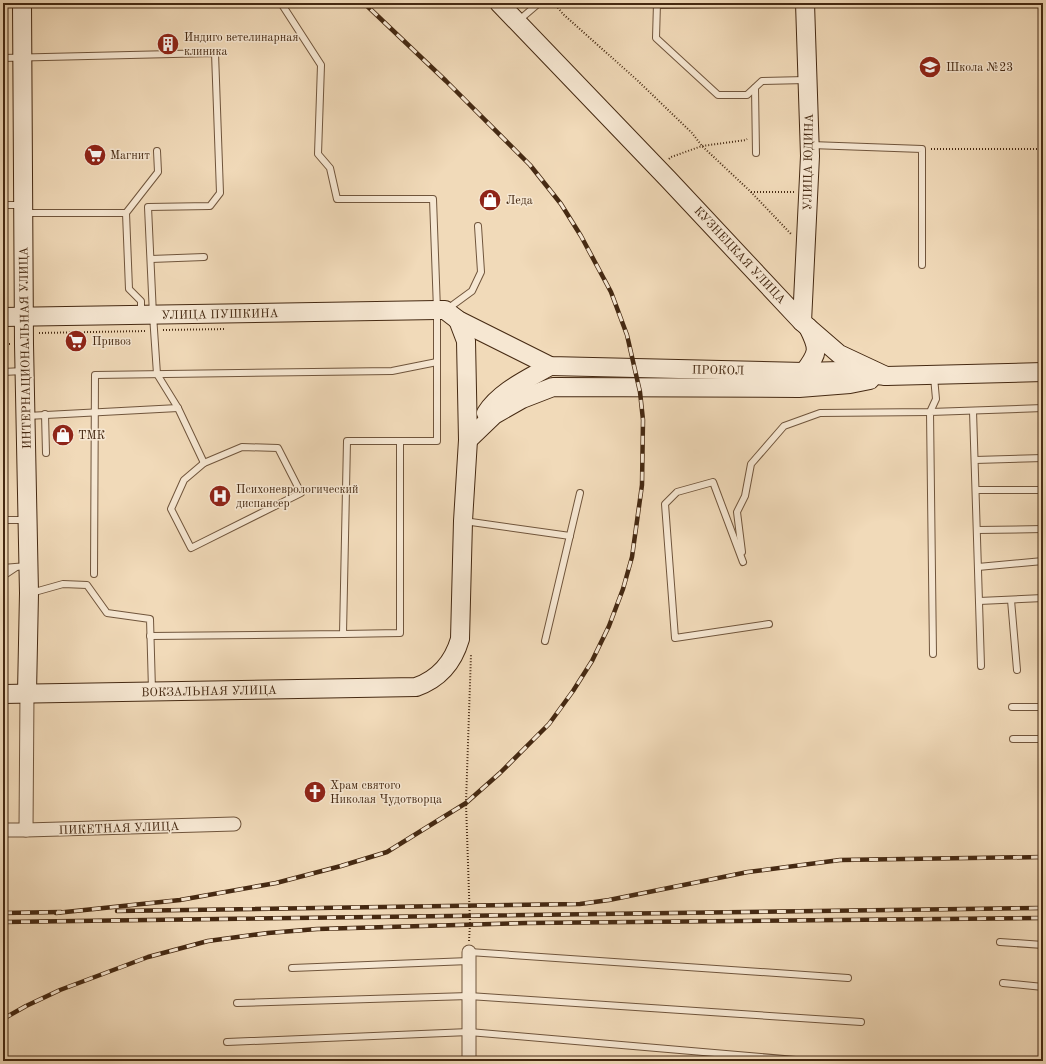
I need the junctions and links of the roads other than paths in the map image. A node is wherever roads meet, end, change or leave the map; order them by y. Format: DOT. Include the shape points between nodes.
graph roads {
  1 [pos="22,3"];
  2 [pos="281,3"];
  3 [pos="499,3"];
  4 [pos="539,3"];
  5 [pos="800,3"];
  6 [pos="805,3"];
  7 [pos="657,4"];
  8 [pos="517,22"];
  9 [pos="23,57"];
  10 [pos="3,58"];
  11 [pos="808,80"];
  12 [pos="755,88"];
  13 [pos="810,145"];
  14 [pos="157,151"];
  15 [pos="756,153"];
  16 [pos="3,205"];
  17 [pos="24,209"];
  18 [pos="126,213"];
  19 [pos="478,226"];
  20 [pos="204,257"];
  21 [pos="150,259"];
  22 [pos="922,265"];
  23 [pos="447,313"];
  24 [pos="3,317"];
  25 [pos="24,317"];
  26 [pos="149,321"];
  27 [pos="805,324"];
  28 [pos="437,362"];
  29 [pos="550,366"];
  30 [pos="25,371"];
  31 [pos="3,372"];
  32 [pos="804,372"];
  33 [pos="1043,372"];
  34 [pos="157,374"];
  35 [pos="934,375"];
  36 [pos="886,376"];
  37 [pos="178,408"];
  38 [pos="1043,408"];
  39 [pos="973,411"];
  40 [pos="96,412"];
  41 [pos="930,412"];
  42 [pos="45,414"];
  43 [pos="25,416"];
  44 [pos="468,440"];
  45 [pos="400,441"];
  46 [pos="46,453"];
  47 [pos="1043,458"];
  48 [pos="975,460"];
  49 [pos="204,463"];
  50 [pos="976,490"];
  51 [pos="1043,490"];
  52 [pos="580,493"];
  53 [pos="3,520"];
  54 [pos="28,520"];
  55 [pos="463,520"];
  56 [pos="1043,529"];
  57 [pos="977,530"];
  58 [pos="570,536"];
  59 [pos="1043,561"];
  60 [pos="23,566"];
  61 [pos="978,567"];
  62 [pos="3,568"];
  63 [pos="94,574"];
  64 [pos="3,576"];
  65 [pos="29,593"];
  66 [pos="1043,598"];
  67 [pos="1011,600"];
  68 [pos="979,602"];
  69 [pos="769,624"];
  70 [pos="343,634"];
  71 [pos="150,636"];
  72 [pos="545,641"];
  73 [pos="933,654"];
  74 [pos="981,666"];
  75 [pos="1017,670"];
  76 [pos="152,692"];
  77 [pos="27,693"];
  78 [pos="3,694"];
  79 [pos="1043,706"];
  80 [pos="1012,707"];
  81 [pos="1014,739"];
  82 [pos="1043,739"];
  83 [pos="234,824"];
  84 [pos="3,830"];
  85 [pos="26,830"];
  86 [pos="1000,942"];
  87 [pos="1043,945"];
  88 [pos="469,956"];
  89 [pos="292,968"];
  90 [pos="848,978"];
  91 [pos="1003,983"];
  92 [pos="1043,987"];
  93 [pos="469,996"];
  94 [pos="237,1003"];
  95 [pos="861,1022"];
  96 [pos="469,1032"];
  97 [pos="227,1042"];
  98 [pos="469,1061"];
  99 [pos="808,1061"];
  1 -- 9 [label="main road, ИНТЕРНАЦИОНАЛЬНАЯ УЛИЦА"];
  2 -- 23 [label="lane" via="321,65 318,154 330,168 337,199 433,199"];
  3 -- 8 [label="main road, КУЗНЕЦКАЯ УЛИЦА"];
  4 -- 8 [label="lane"];
  5 -- 7 [label="lane"];
  6 -- 11 [label="main road, УЛИЦА ЮДИНА"];
  7 -- 12 [label="lane" via="656,38 718,95 748,95"];
  8 -- 27 [label="main road, КУЗНЕЦКАЯ УЛИЦА"];
  9 -- 10 [label="lane"];
  9 -- 17 [label="main road, ИНТЕРНАЦИОНАЛЬНАЯ УЛИЦА"];
  9 -- 21 [label="lane" via="215,53 220,193 210,206 148,207"];
  11 -- 12 [label="lane" via="762,81"];
  11 -- 13 [label="main road, УЛИЦА ЮДИНА"];
  12 -- 15 [label="lane"];
  13 -- 22 [label="lane" via="922,150"];
  13 -- 27 [label="main road, УЛИЦА ЮДИНА"];
  14 -- 18 [label="lane" via="158,172"];
  16 -- 17 [label="lane"];
  17 -- 18 [label="lane"];
  17 -- 25 [label="main road, ИНТЕРНАЦИОНАЛЬНАЯ УЛИЦА"];
  18 -- 26 [label="lane" via="129,289 141,301"];
  19 -- 23 [label="lane" via="481,272 472,291"];
  20 -- 21 [label="lane"];
  21 -- 26 [label="lane"];
  23 -- 26 [label="main road, УЛИЦА ПУШКИНА"];
  23 -- 28 [label="lane"];
  23 -- 29 [label="main road"];
  23 -- 44 [label="main road" via="466,341"];
  24 -- 25 [label="main road, УЛИЦА ПУШКИНА"];
  25 -- 26 [label="main road, УЛИЦА ПУШКИНА"];
  25 -- 30 [label="main road, ИНТЕРНАЦИОНАЛЬНАЯ УЛИЦА"];
  26 -- 34 [label="lane"];
  27 -- 32 [label="main road" via="815,343 815,357"];
  27 -- 36 [label="main road, КУЗНЕЦКАЯ УЛИЦА" via="839,354"];
  28 -- 34 [label="lane" via="392,371"];
  28 -- 45 [label="lane" via="436,441"];
  29 -- 32 [label="main road, ПРОКОЛ"];
  29 -- 44 [label="main road" via="514,386 490,406"];
  30 -- 31 [label="lane"];
  30 -- 43 [label="main road, ИНТЕРНАЦИОНАЛЬНАЯ УЛИЦА"];
  32 -- 36 [label="main road, ПРОКОЛ" via="840,371"];
  33 -- 35 [label="main road, КУЗНЕЦКАЯ УЛИЦА"];
  34 -- 37 [label="lane"];
  34 -- 40 [label="lane" via="95,374"];
  35 -- 36 [label="main road, КУЗНЕЦКАЯ УЛИЦА"];
  35 -- 41 [label="lane" via="936,399"];
  36 -- 44 [label="main road" via="850,384 799,388 553,387 522,399 494,415"];
  37 -- 40 [label="lane"];
  37 -- 49 [label="lane"];
  38 -- 39 [label="lane"];
  39 -- 41 [label="lane"];
  39 -- 48 [label="lane"];
  40 -- 42 [label="lane"];
  40 -- 63 [label="lane"];
  41 -- 69 [label="lane" via="820,413 784,426 751,464 745,496 737,512 743,562 713,482 677,492 665,504 676,638"];
  41 -- 73 [label="lane"];
  42 -- 43 [label="lane"];
  42 -- 46 [label="lane"];
  43 -- 54 [label="main road, ИНТЕРНАЦИОНАЛЬНАЯ УЛИЦА"];
  44 -- 55 [label="main road"];
  45 -- 70 [label="lane" via="347,441"];
  45 -- 70 [label="lane" via="400,633"];
  47 -- 48 [label="lane"];
  48 -- 50 [label="lane"];
  49 -- 49 [label="lane" via="184,480 171,508 191,548 301,493 278,448 242,447"];
  50 -- 51 [label="lane"];
  50 -- 57 [label="lane"];
  52 -- 58 [label="lane"];
  53 -- 54 [label="lane"];
  54 -- 60 [label="main road, ИНТЕРНАЦИОНАЛЬНАЯ УЛИЦА"];
  55 -- 58 [label="lane"];
  55 -- 76 [label="main road, ВОКЗАЛЬНАЯ УЛИЦА" via="460,639 446,668 425,684 416,687"];
  56 -- 57 [label="lane"];
  57 -- 61 [label="lane"];
  58 -- 72 [label="lane"];
  59 -- 61 [label="lane"];
  60 -- 62 [label="lane"];
  60 -- 64 [label="lane"];
  60 -- 65 [label="main road, ИНТЕРНАЦИОНАЛЬНАЯ УЛИЦА"];
  61 -- 68 [label="lane"];
  65 -- 71 [label="lane" via="63,584 87,585 107,613 150,619"];
  65 -- 77 [label="main road, ИНТЕРНАЦИОНАЛЬНАЯ УЛИЦА"];
  66 -- 67 [label="lane"];
  67 -- 68 [label="lane"];
  67 -- 75 [label="lane"];
  68 -- 74 [label="lane"];
  70 -- 71 [label="lane"];
  71 -- 76 [label="lane"];
  76 -- 77 [label="main road, ВОКЗАЛЬНАЯ УЛИЦА"];
  77 -- 78 [label="main road, ВОКЗАЛЬНАЯ УЛИЦА"];
  77 -- 85 [label="street"];
  79 -- 80 [label="lane"];
  81 -- 82 [label="lane"];
  83 -- 85 [label="street, ПИКЕТНАЯ УЛИЦА"];
  84 -- 85 [label="street, ПИКЕТНАЯ УЛИЦА"];
  86 -- 87 [label="lane"];
  88 -- 89 [label="lane"];
  88 -- 90 [label="lane"];
  88 -- 93 [label="street"];
  91 -- 92 [label="lane"];
  93 -- 94 [label="lane"];
  93 -- 95 [label="lane"];
  93 -- 96 [label="street"];
  96 -- 97 [label="lane"];
  96 -- 98 [label="street"];
  96 -- 99 [label="lane"];
}
